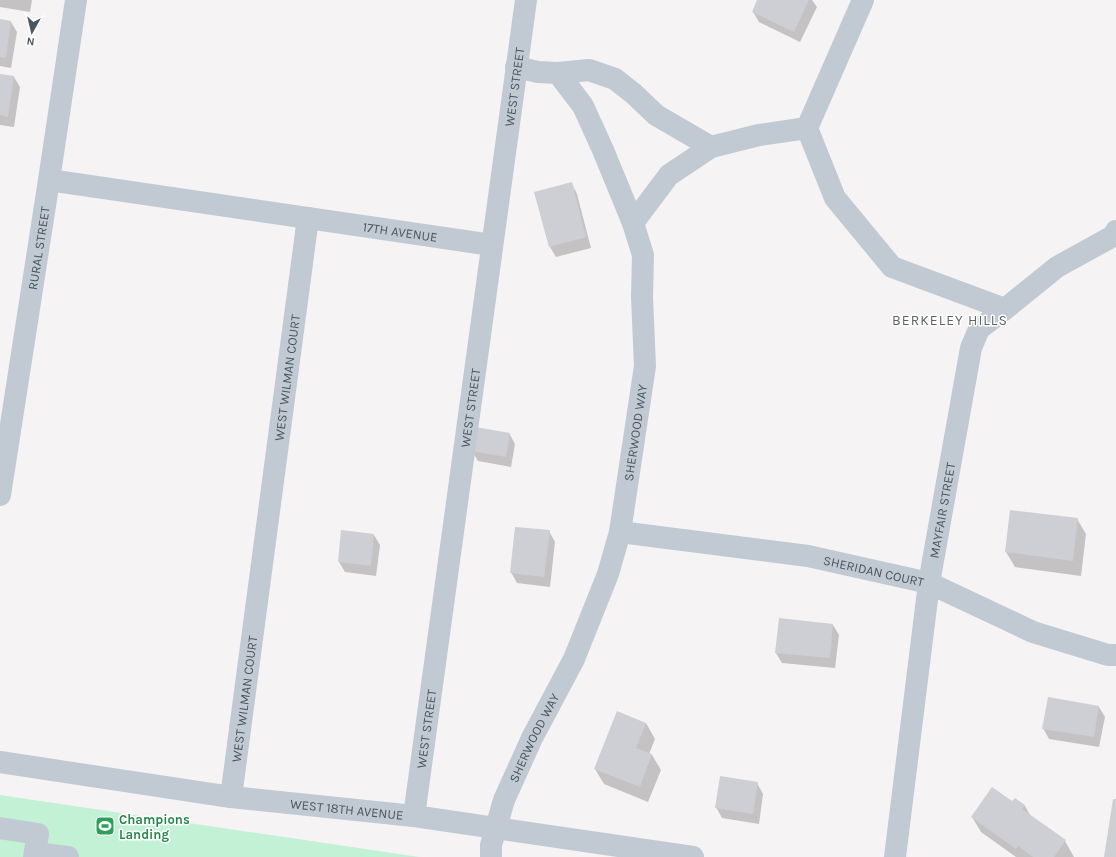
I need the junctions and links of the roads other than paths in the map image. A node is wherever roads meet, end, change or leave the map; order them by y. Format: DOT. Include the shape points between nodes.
graph roads {
  1 [pos="76,0"];
  2 [pos="526,0"];
  3 [pos="863,0"];
  4 [pos="516,67"];
  5 [pos="558,73"];
  6 [pos="807,128"];
  7 [pos="711,147"];
  8 [pos="50,180"];
  9 [pos="308,218"];
  10 [pos="633,223"];
  11 [pos="1115,235"];
  12 [pos="492,245"];
  13 [pos="1005,309"];
  14 [pos="0,496"];
  15 [pos="620,532"];
  16 [pos="930,584"];
  17 [pos="1116,655"];
  18 [pos="0,762"];
  19 [pos="232,797"];
  20 [pos="414,816"];
  21 [pos="0,828"];
  22 [pos="495,828"];
  23 [pos="35,855"];
  24 [pos="68,857"];
  25 [pos="491,857"];
  26 [pos="693,857"];
  27 [pos="895,857"];
  1 -- 8 [label="street, RURAL STREET"];
  2 -- 4 [label="street, WEST STREET"];
  3 -- 6 [label="street"];
  4 -- 5 [label="street"];
  4 -- 12 [label="street, WEST STREET"];
  5 -- 7 [label="street" via="589,70 614,79 656,115"];
  5 -- 10 [label="street, SHERWOOD WAY" via="583,106"];
  6 -- 7 [label="street" via="759,135"];
  6 -- 13 [label="street" via="835,198 892,267"];
  7 -- 10 [label="street" via="669,175"];
  8 -- 9 [label="street"];
  8 -- 14 [label="street, RURAL STREET"];
  9 -- 12 [label="street, 17TH AVENUE"];
  9 -- 19 [label="street, WEST WILMAN COURT"];
  10 -- 15 [label="street, SHERWOOD WAY" via="644,255 642,297 645,366"];
  11 -- 13 [label="street, MAYFAIR STREET" via="1057,267"];
  12 -- 20 [label="street, WEST STREET"];
  13 -- 16 [label="street, MAYFAIR STREET" via="979,329 971,348"];
  15 -- 16 [label="street, SHERIDAN COURT" via="808,556"];
  15 -- 22 [label="street, SHERWOOD WAY" via="608,574 574,659 532,738 504,800"];
  16 -- 17 [label="street, SHERIDAN COURT" via="1033,632"];
  16 -- 27 [label="street, MAYFAIR STREET"];
  18 -- 19 [label="street, WEST 18TH AVENUE"];
  19 -- 20 [label="street, WEST 18TH AVENUE"];
  20 -- 22 [label="street, WEST 18TH AVENUE"];
  21 -- 23 [label="street" via="38,834"];
  22 -- 25 [label="street, SHERWOOD WAY"];
  22 -- 26 [label="street, WEST 18TH AVENUE"];
  23 -- 24 [label="street"];
}
